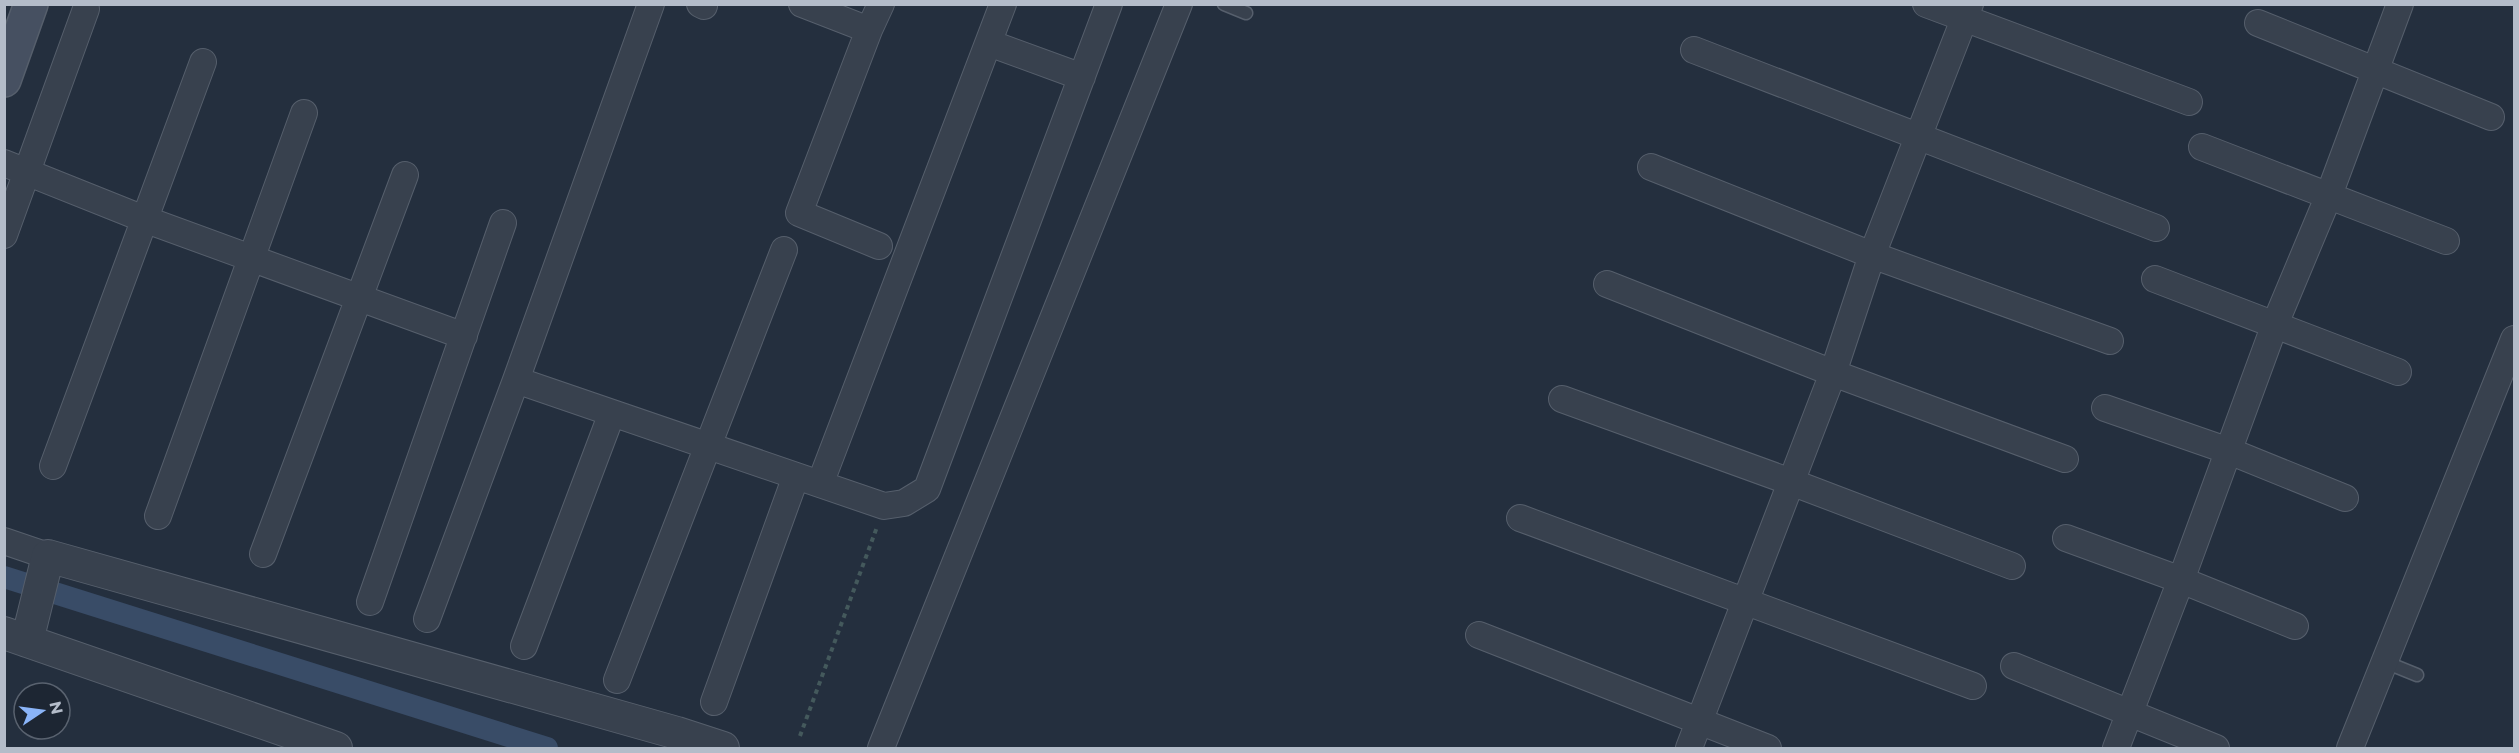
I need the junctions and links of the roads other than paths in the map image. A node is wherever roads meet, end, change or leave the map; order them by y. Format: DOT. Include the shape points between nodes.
graph roads {
  1 [pos="31,4"];
  2 [pos="651,4"];
  3 [pos="802,4"];
  4 [pos="881,4"];
  5 [pos="1004,4"];
  6 [pos="1109,4"];
  7 [pos="1179,4"];
  8 [pos="1224,4"];
  9 [pos="1926,4"];
  10 [pos="2400,4"];
  11 [pos="86,9"];
  12 [pos="1967,12"];
  13 [pos="1246,13"];
  14 [pos="2258,23"];
  15 [pos="869,30"];
  16 [pos="989,43"];
  17 [pos="1694,50"];
  18 [pos="202,62"];
  19 [pos="2375,70"];
  20 [pos="1082,77"];
  21 [pos="4,80"];
  22 [pos="2189,102"];
  23 [pos="304,113"];
  24 [pos="2491,117"];
  25 [pos="1920,137"];
  26 [pos="2202,147"];
  27 [pos="16,167"];
  28 [pos="1651,167"];
  29 [pos="405,175"];
  30 [pos="2329,195"];
  31 [pos="144,219"];
  32 [pos="503,223"];
  33 [pos="2156,228"];
  34 [pos="4,235"];
  35 [pos="2446,241"];
  36 [pos="879,246"];
  37 [pos="784,250"];
  38 [pos="1872,255"];
  39 [pos="251,258"];
  40 [pos="2155,279"];
  41 [pos="1607,284"];
  42 [pos="359,297"];
  43 [pos="2275,324"];
  44 [pos="464,336"];
  45 [pos="2514,339"];
  46 [pos="2110,341"];
  47 [pos="2398,372"];
  48 [pos="1833,373"];
  49 [pos="516,380"];
  50 [pos="1562,399"];
  51 [pos="2105,408"];
  52 [pos="612,413"];
  53 [pos="708,445"];
  54 [pos="2229,451"];
  55 [pos="2065,459"];
  56 [pos="53,466"];
  57 [pos="808,480"];
  58 [pos="1791,482"];
  59 [pos="2344,498"];
  60 [pos="158,516"];
  61 [pos="1520,518"];
  62 [pos="2066,538"];
  63 [pos="4,541"];
  64 [pos="263,554"];
  65 [pos="2012,566"];
  66 [pos="42,579"];
  67 [pos="2181,580"];
  68 [pos="1747,601"];
  69 [pos="370,602"];
  70 [pos="427,619"];
  71 [pos="2295,626"];
  72 [pos="1479,635"];
  73 [pos="16,637"];
  74 [pos="524,646"];
  75 [pos="2385,662"];
  76 [pos="2014,666"];
  77 [pos="2417,675"];
  78 [pos="618,680"];
  79 [pos="1973,686"];
  80 [pos="714,702"];
  81 [pos="2129,714"];
  82 [pos="1698,721"];
  83 [pos="304,743"];
  84 [pos="336,748"];
  85 [pos="723,748"];
  86 [pos="880,748"];
  87 [pos="1689,748"];
  88 [pos="1768,748"];
  89 [pos="2115,748"];
  90 [pos="2216,748"];
  91 [pos="2350,748"];
  1 -- 21 [label="main road"];
  2 -- 49 [label="street"];
  3 -- 15 [label="street"];
  4 -- 15 [label="street"];
  5 -- 16 [label="street"];
  6 -- 20 [label="street"];
  7 -- 86 [label="street"];
  8 -- 13 [label="lane"];
  9 -- 12 [label="street"];
  10 -- 19 [label="street"];
  11 -- 27 [label="street"];
  12 -- 22 [label="street"];
  12 -- 25 [label="street"];
  14 -- 19 [label="street"];
  15 -- 36 [label="street" via="799,213"];
  16 -- 20 [label="street"];
  16 -- 57 [label="street"];
  17 -- 25 [label="street"];
  18 -- 31 [label="street"];
  19 -- 24 [label="street"];
  19 -- 30 [label="street"];
  20 -- 57 [label="street" via="927,489 904,503 884,506"];
  23 -- 39 [label="street"];
  25 -- 33 [label="street"];
  25 -- 38 [label="street"];
  26 -- 30 [label="street"];
  27 -- 31 [label="street"];
  27 -- 34 [label="street"];
  28 -- 38 [label="street"];
  29 -- 42 [label="street"];
  30 -- 35 [label="street"];
  30 -- 43 [label="street"];
  31 -- 39 [label="street"];
  31 -- 56 [label="street"];
  32 -- 44 [label="street"];
  37 -- 53 [label="street"];
  38 -- 46 [label="street"];
  38 -- 48 [label="street"];
  39 -- 42 [label="street"];
  39 -- 60 [label="street"];
  40 -- 43 [label="street"];
  41 -- 48 [label="street"];
  42 -- 44 [label="street"];
  42 -- 64 [label="street"];
  43 -- 47 [label="street"];
  43 -- 54 [label="street"];
  44 -- 69 [label="street"];
  45 -- 75 [label="street"];
  48 -- 55 [label="street"];
  48 -- 58 [label="street"];
  49 -- 52 [label="street"];
  49 -- 70 [label="street"];
  50 -- 58 [label="street"];
  51 -- 54 [label="street"];
  52 -- 53 [label="street"];
  52 -- 74 [label="street"];
  53 -- 57 [label="street"];
  53 -- 78 [label="street"];
  54 -- 59 [label="street"];
  54 -- 67 [label="street"];
  57 -- 80 [label="street"];
  58 -- 65 [label="street"];
  58 -- 68 [label="street"];
  61 -- 68 [label="street"];
  62 -- 67 [label="street"];
  63 -- 66 [label="street"];
  66 -- 73 [label="street"];
  66 -- 85 [label="street" via="381,648"];
  67 -- 71 [label="street"];
  67 -- 81 [label="street"];
  68 -- 79 [label="street"];
  68 -- 82 [label="street"];
  72 -- 82 [label="street"];
  73 -- 83 [label="street"];
  75 -- 77 [label="lane"];
  75 -- 91 [label="street"];
  76 -- 81 [label="street"];
  81 -- 89 [label="street"];
  81 -- 90 [label="street"];
  82 -- 87 [label="street"];
  82 -- 88 [label="street"];
  83 -- 84 [label="street"];
}
